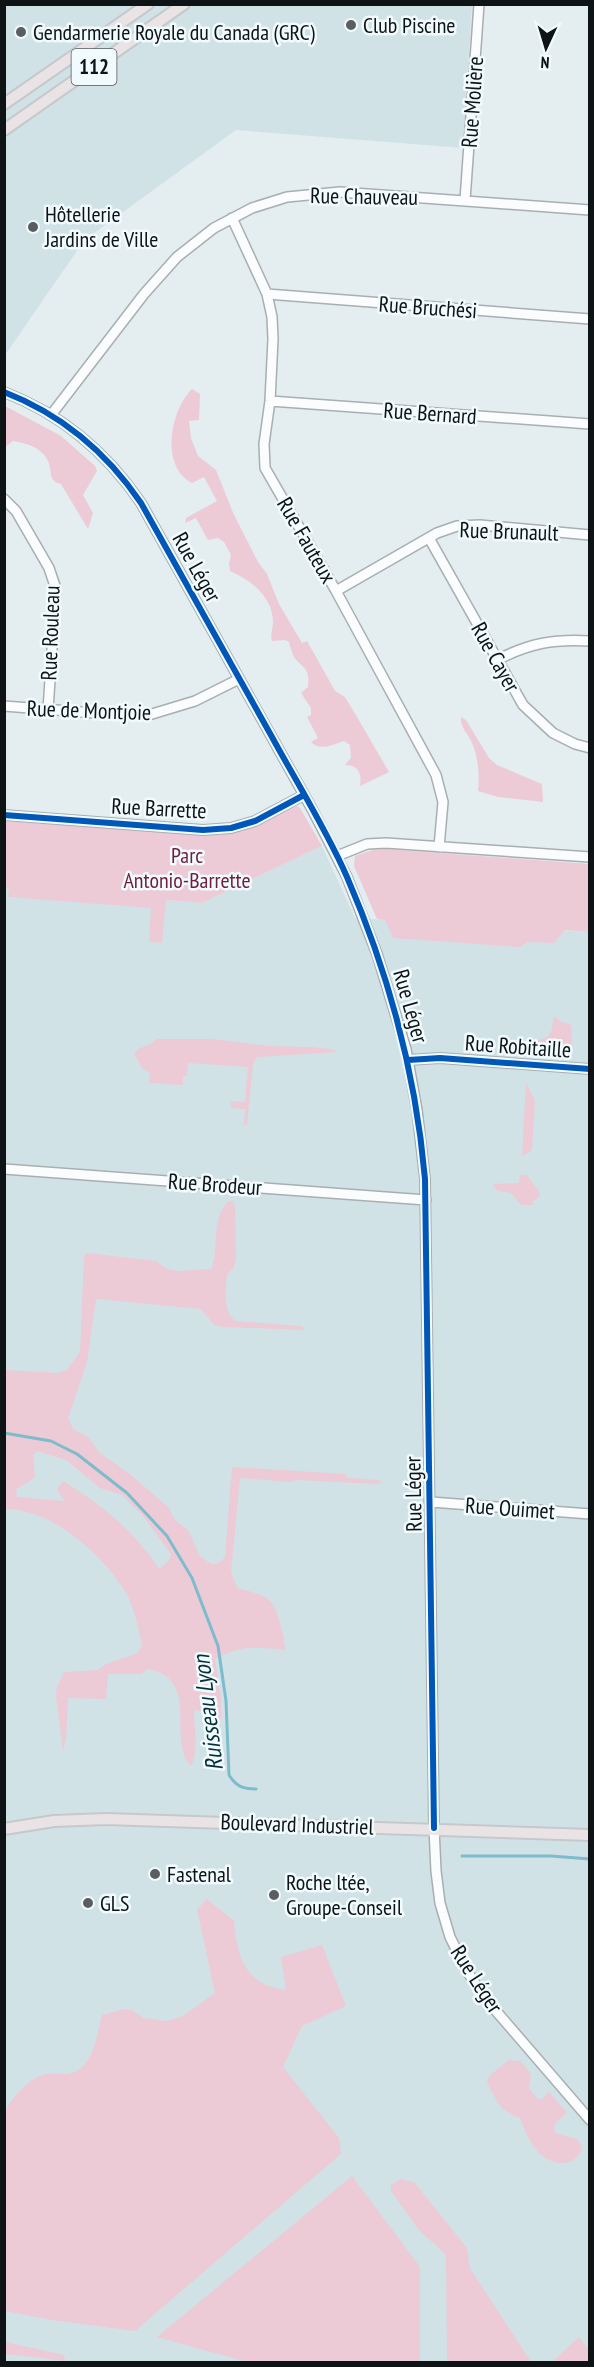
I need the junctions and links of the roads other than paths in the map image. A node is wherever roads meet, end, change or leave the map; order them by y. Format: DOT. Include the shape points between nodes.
graph roads {
  1 [pos="148,4"];
  2 [pos="184,4"];
  3 [pos="479,4"];
  4 [pos="4,104"];
  5 [pos="4,130"];
  6 [pos="465,200"];
  7 [pos="590,210"];
  8 [pos="232,218"];
  9 [pos="267,294"];
  10 [pos="590,319"];
  11 [pos="4,392"];
  12 [pos="270,401"];
  13 [pos="51,415"];
  14 [pos="590,424"];
  15 [pos="4,499"];
  16 [pos="590,535"];
  17 [pos="429,538"];
  18 [pos="336,591"];
  19 [pos="590,642"];
  20 [pos="497,660"];
  21 [pos="239,679"];
  22 [pos="4,706"];
  23 [pos="48,710"];
  24 [pos="590,748"];
  25 [pos="304,795"];
  26 [pos="4,815"];
  27 [pos="439,847"];
  28 [pos="337,856"];
  29 [pos="590,857"];
  30 [pos="408,1060"];
  31 [pos="590,1069"];
  32 [pos="4,1169"];
  33 [pos="426,1200"];
  34 [pos="431,1502"];
  35 [pos="590,1514"];
  36 [pos="434,1828"];
  37 [pos="4,1829"];
  38 [pos="590,1834"];
  39 [pos="590,2120"];
  1 -- 4 [label="main road, 112"];
  2 -- 5 [label="main road, 112"];
  3 -- 6 [label="street, Rue Molière"];
  6 -- 7 [label="street, Rue Chauveau"];
  6 -- 8 [label="street, Rue Chauveau" via="321,192 269,202"];
  8 -- 9 [label="street, Rue Fauteux"];
  8 -- 13 [label="street, Rue Chauveau" via="189,246 165,269"];
  9 -- 10 [label="street, Rue Bruchési"];
  9 -- 12 [label="street, Rue Fauteux" via="273,339"];
  11 -- 13 [label="street, Rue Léger"];
  12 -- 14 [label="street, Rue Bernard"];
  12 -- 18 [label="street, Rue Fauteux" via="265,468"];
  13 -- 21 [label="street, Rue Léger" via="98,452 132,490"];
  15 -- 23 [label="street, Rue Rouleau" via="16,511 49,568 56,589"];
  16 -- 17 [label="street, Rue Brunault" via="469,525"];
  17 -- 18 [label="street, Rue Brunault"];
  17 -- 20 [label="street, Rue Cayer"];
  18 -- 27 [label="street, Rue Fauteux" via="436,775 443,802"];
  19 -- 20 [label="street" via="541,642"];
  20 -- 24 [label="street, Rue Cayer" via="517,696 538,720 553,733"];
  21 -- 23 [label="street, Rue de Montjoie" via="195,701 152,714"];
  21 -- 25 [label="street, Rue Léger"];
  22 -- 23 [label="street, Rue de Montjoie"];
  25 -- 26 [label="street, Rue Barrette" via="255,821 203,830"];
  25 -- 28 [label="street, Rue Léger"];
  27 -- 28 [label="street" via="374,843"];
  27 -- 29 [label="street"];
  28 -- 30 [label="street, Rue Léger" via="370,933"];
  30 -- 31 [label="street, Rue Robitaille" via="443,1058"];
  30 -- 33 [label="street, Rue Léger" via="422,1142"];
  32 -- 33 [label="street, Rue Brodeur"];
  33 -- 34 [label="street, Rue Léger"];
  34 -- 35 [label="street, Rue Ouimet"];
  34 -- 36 [label="street, Rue Léger"];
  36 -- 37 [label="main road, Boulevard Industriel" via="106,1818"];
  36 -- 38 [label="main road, Boulevard Industriel"];
  36 -- 39 [label="street, Rue Léger" via="440,1903 450,1937 467,1971 484,1997"];
}
